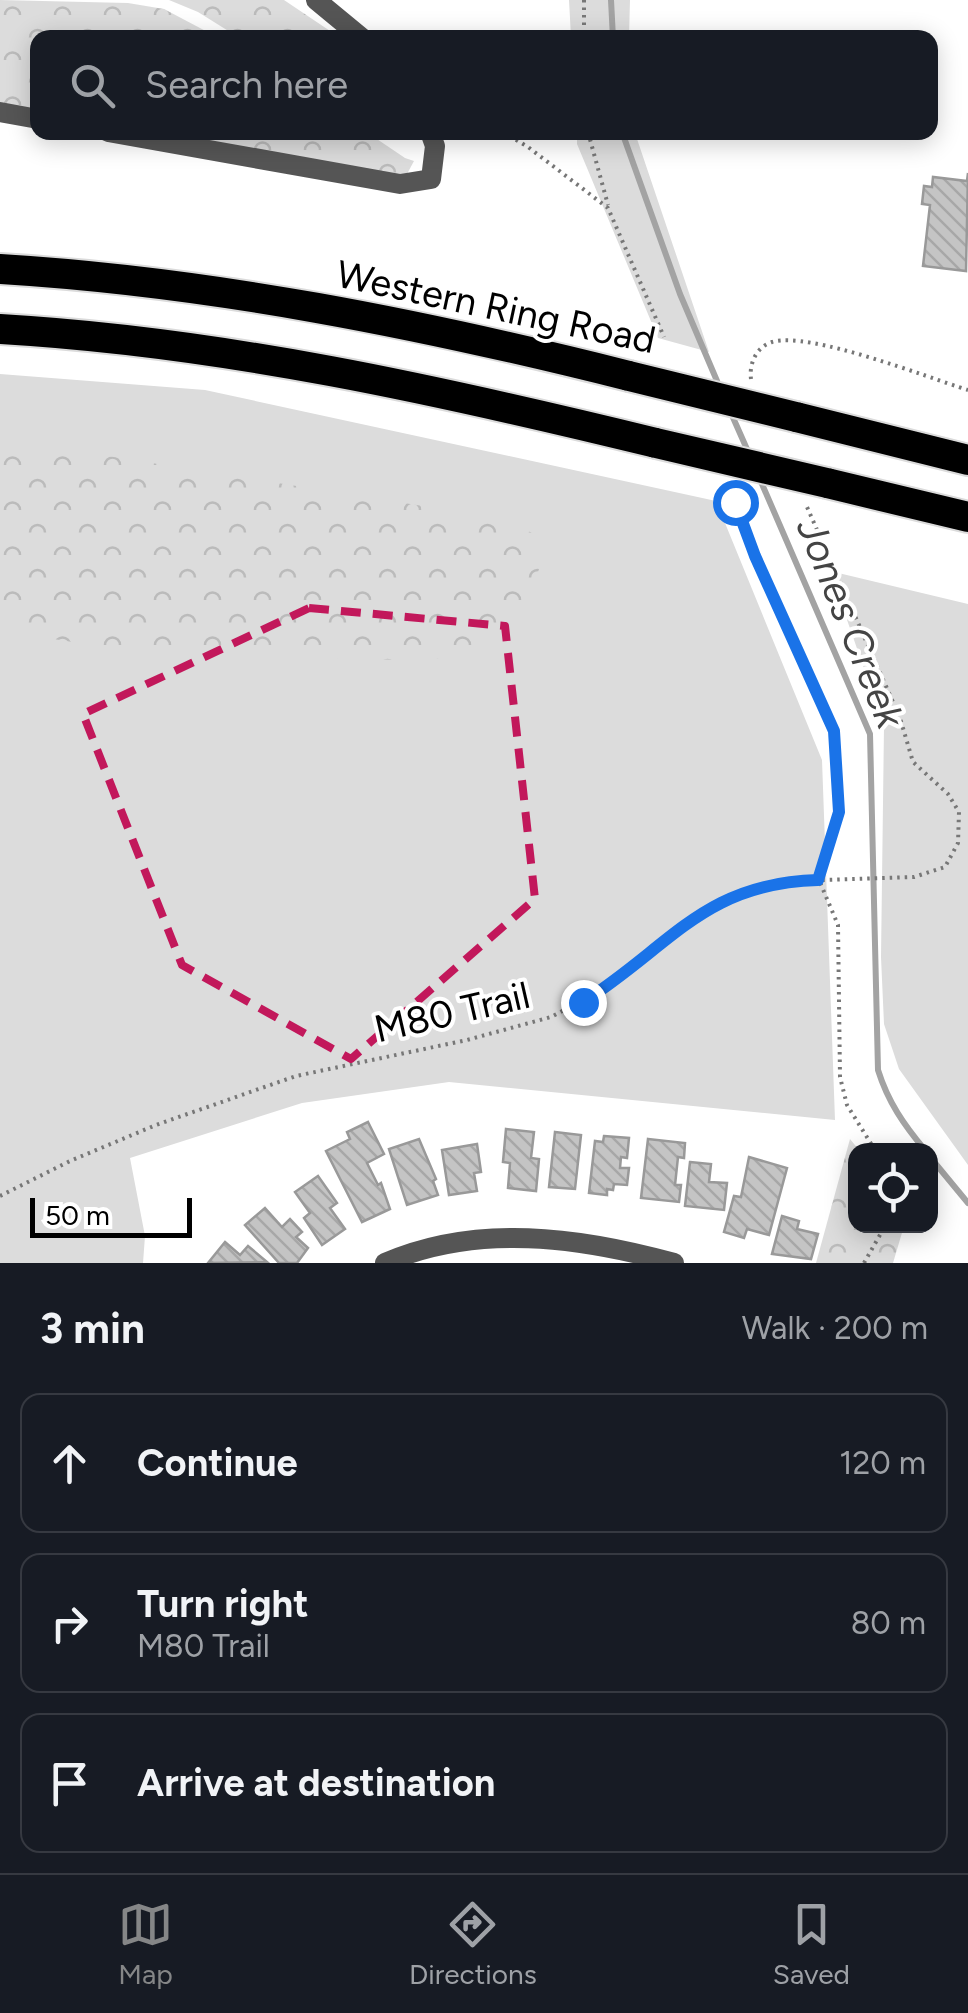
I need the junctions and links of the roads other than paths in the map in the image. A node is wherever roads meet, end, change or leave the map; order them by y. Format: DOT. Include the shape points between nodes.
graph roads {
  1 [pos="316,0"];
  2 [pos="352,30"];
  3 [pos="0,112"];
  4 [pos="30,118"];
  5 [pos="153,140"];
  6 [pos="433,140"];
  7 [pos="0,270"];
  8 [pos="0,329"];
  9 [pos="968,460"];
  10 [pos="968,518"];
  11 [pos="556,1240"];
  12 [pos="384,1263"];
  13 [pos="554,1263"];
  14 [pos="674,1263"];
  1 -- 2 [label="street"];
  3 -- 4 [label="street"];
  5 -- 6 [label="street" via="400,184 431,179"];
  7 -- 9 [label="highway, Western Ring Road, bridge" via="180,287 462,337"];
  8 -- 10 [label="highway, bridge" via="267,358 393,380 814,487"];
  11 -- 12 [label="street" via="469,1240"];
  11 -- 13 [label="street"];
  11 -- 14 [label="street"];
}
